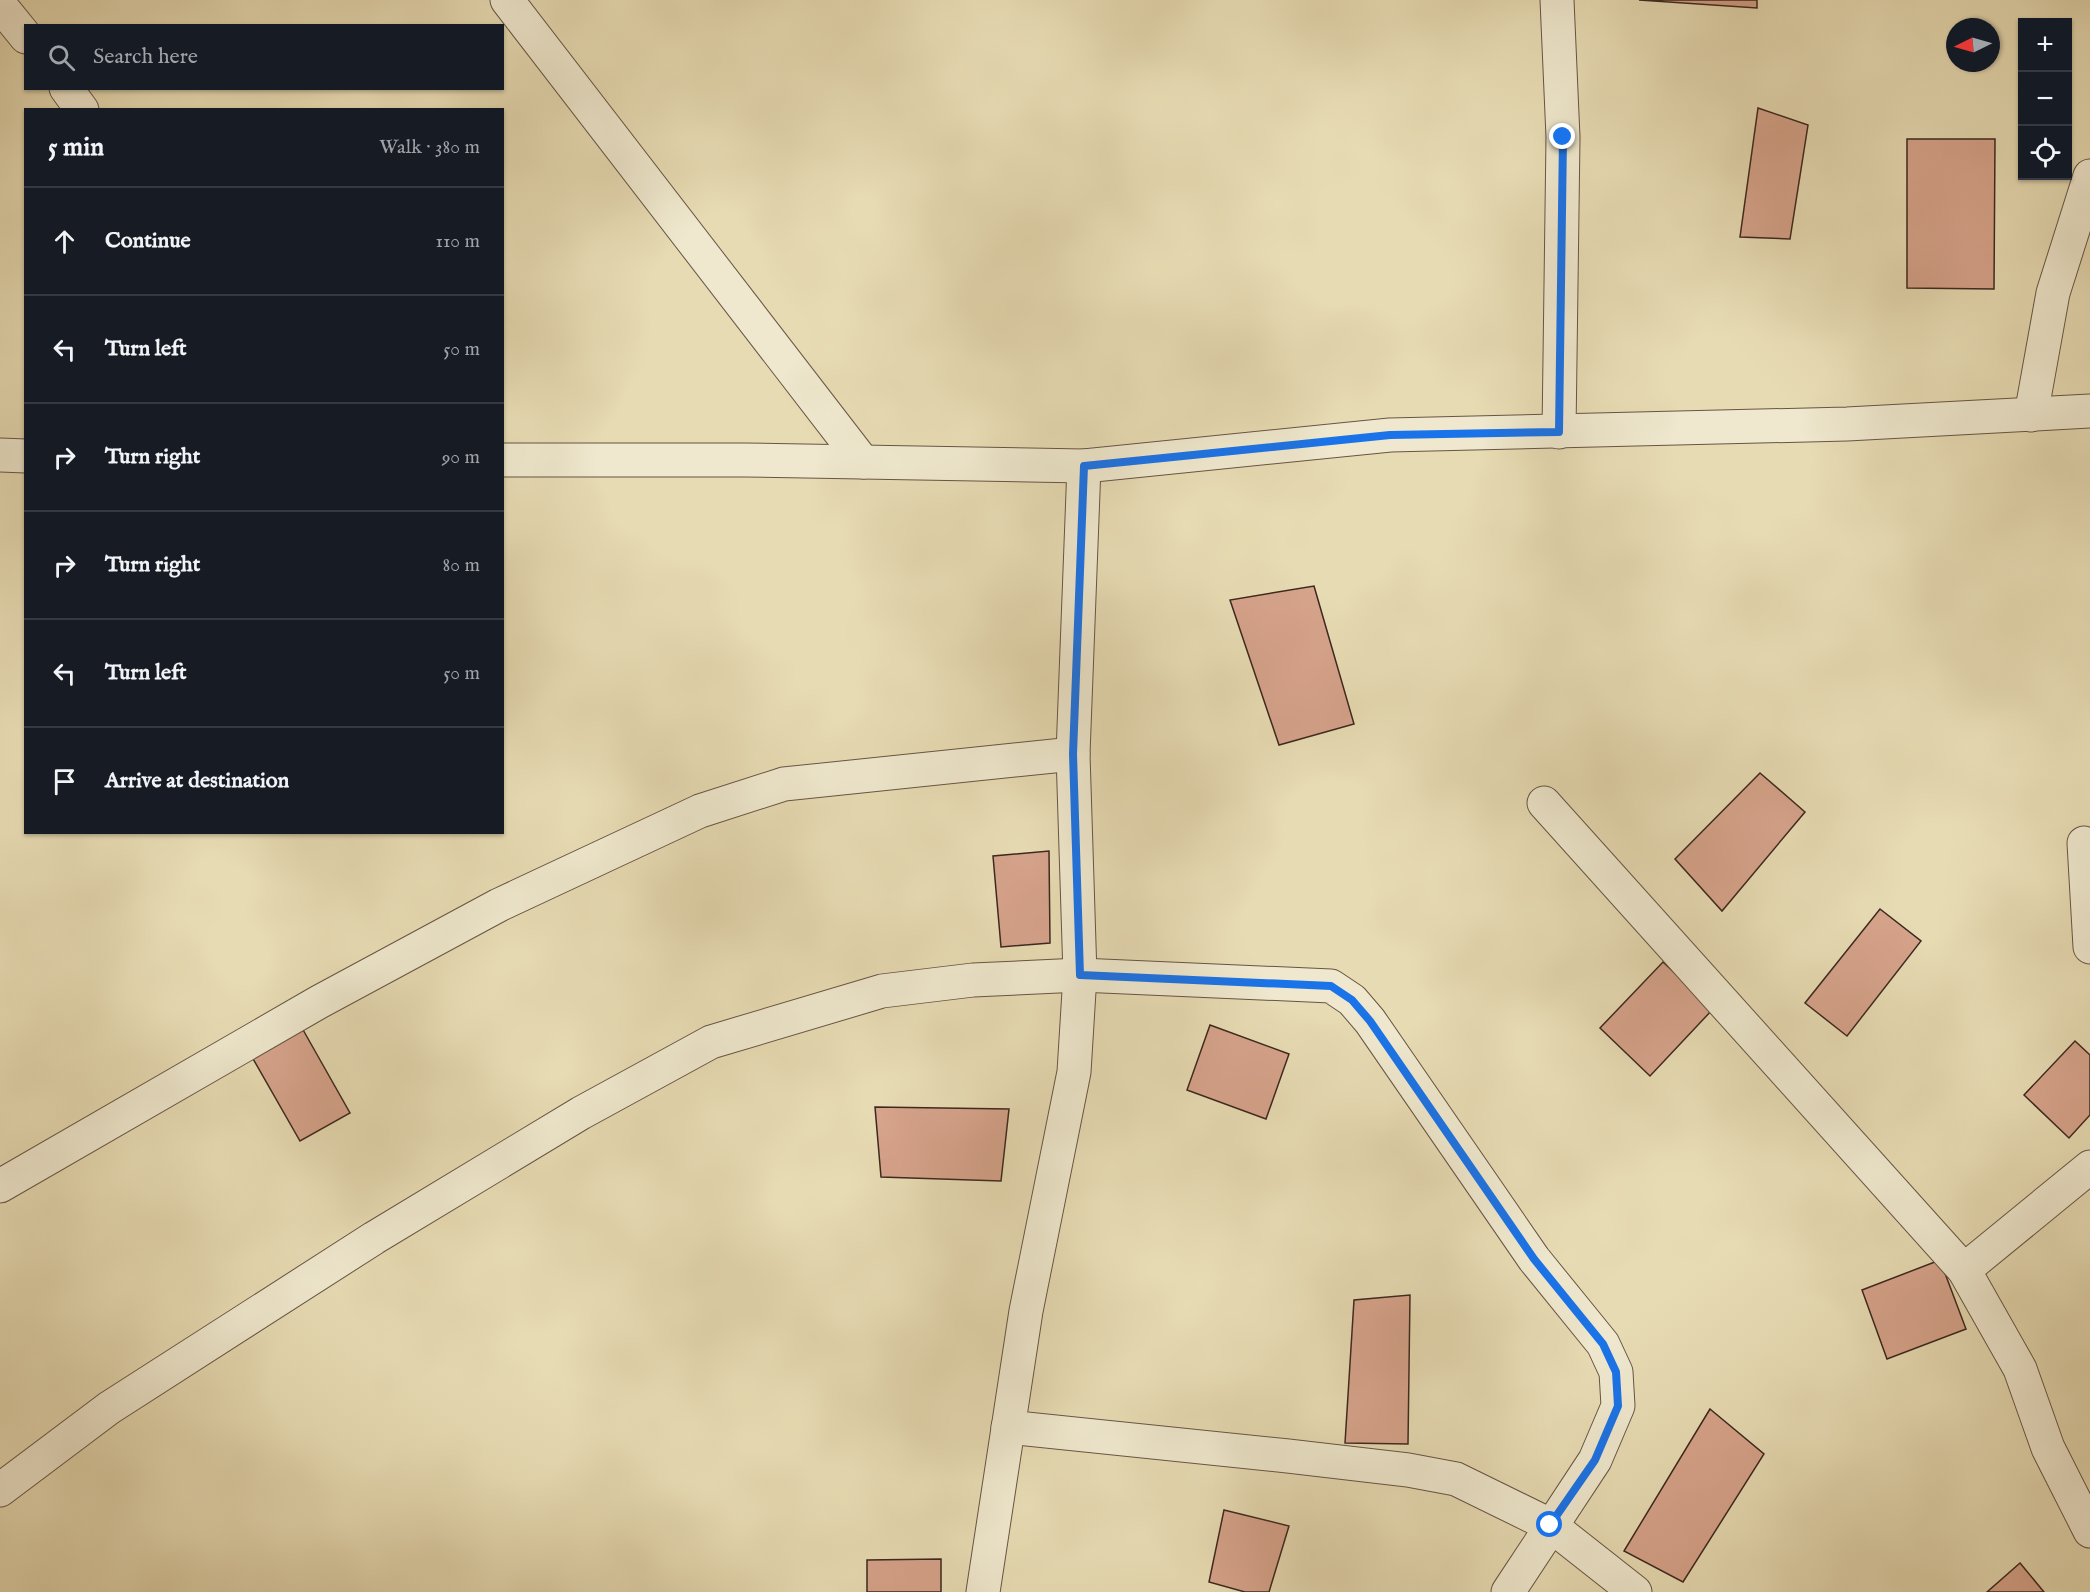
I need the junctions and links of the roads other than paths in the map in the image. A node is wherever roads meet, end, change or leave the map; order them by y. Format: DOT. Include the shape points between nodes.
graph roads {
  1 [pos="507,0"];
  2 [pos="1557,0"];
  3 [pos="0,5"];
  4 [pos="24,35"];
  5 [pos="67,90"];
  6 [pos="81,108"];
  7 [pos="2090,176"];
  8 [pos="2090,411"];
  9 [pos="2031,416"];
  10 [pos="1559,432"];
  11 [pos="0,455"];
  12 [pos="24,456"];
  13 [pos="504,460"];
  14 [pos="862,462"];
  15 [pos="1084,466"];
  16 [pos="1073,754"];
  17 [pos="1544,803"];
  18 [pos="2085,843"];
  19 [pos="2090,947"];
  20 [pos="1080,975"];
  21 [pos="2090,1167"];
  22 [pos="0,1186"];
  23 [pos="1964,1270"];
  24 [pos="1008,1427"];
  25 [pos="0,1490"];
  26 [pos="1550,1525"];
  27 [pos="2090,1531"];
  28 [pos="983,1592"];
  29 [pos="1508,1592"];
  30 [pos="1635,1592"];
  1 -- 14 [label="street"];
  2 -- 10 [label="street" via="1563,137"];
  3 -- 4 [label="street"];
  5 -- 6 [label="street"];
  7 -- 9 [label="street" via="2053,293"];
  8 -- 9 [label="street"];
  9 -- 10 [label="street"];
  10 -- 15 [label="street" via="1390,435"];
  11 -- 12 [label="street"];
  13 -- 14 [label="street"];
  14 -- 15 [label="street"];
  15 -- 16 [label="street"];
  16 -- 20 [label="street"];
  16 -- 22 [label="street" via="784,784 700,811 499,905"];
  17 -- 23 [label="street"];
  18 -- 19 [label="street"];
  20 -- 24 [label="street" via="1074,1072 1026,1311"];
  20 -- 25 [label="street" via="973,980 882,991 711,1042 581,1113 374,1238 109,1408"];
  20 -- 26 [label="street" via="1331,986 1352,1000 1370,1021 1534,1259 1603,1344 1616,1372 1618,1406 1595,1460"];
  21 -- 23 [label="street"];
  23 -- 27 [label="street" via="2020,1369 2048,1448"];
  24 -- 26 [label="street" via="1408,1470 1456,1479"];
  24 -- 28 [label="street"];
  26 -- 29 [label="street"];
  26 -- 30 [label="street"];
}
